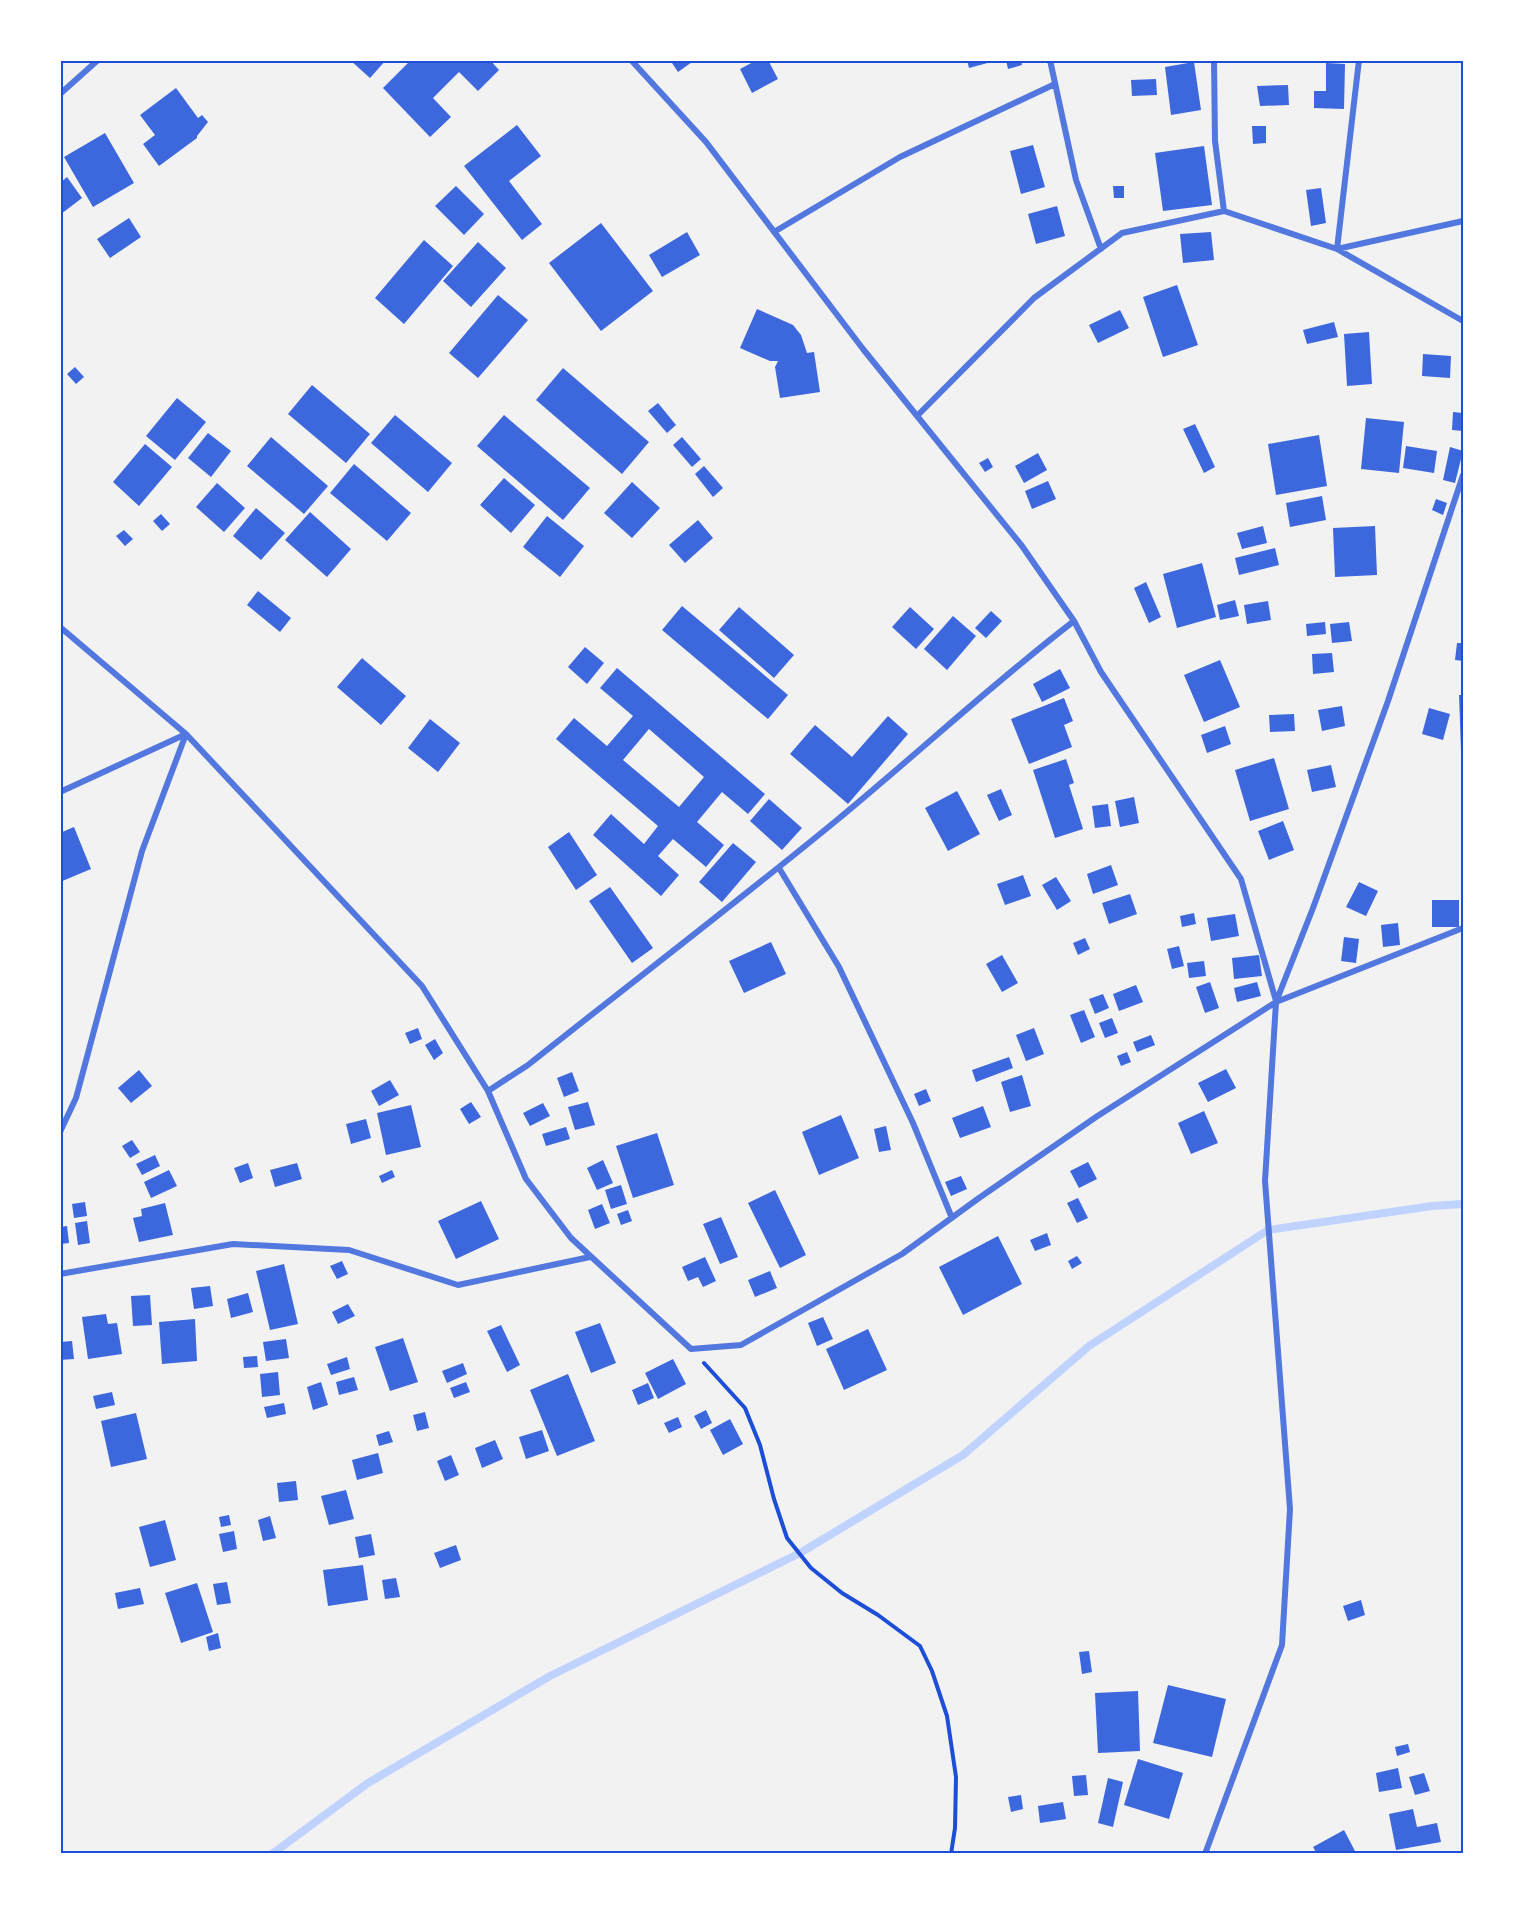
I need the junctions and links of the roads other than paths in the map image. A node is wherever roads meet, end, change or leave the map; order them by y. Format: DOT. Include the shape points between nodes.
graph roads {
  1 [pos="98,60"];
  2 [pos="632,60"];
  3 [pos="1050,60"];
  4 [pos="1214,60"];
  5 [pos="1359,60"];
  6 [pos="1055,84"];
  7 [pos="60,94"];
  8 [pos="1224,211"];
  9 [pos="1463,221"];
  10 [pos="774,232"];
  11 [pos="1101,249"];
  12 [pos="1337,249"];
  13 [pos="1463,321"];
  14 [pos="918,416"];
  15 [pos="1463,476"];
  16 [pos="1074,621"];
  17 [pos="60,627"];
  18 [pos="186,734"];
  19 [pos="60,792"];
  20 [pos="779,868"];
  21 [pos="1463,928"];
  22 [pos="1276,1002"];
  23 [pos="488,1090"];
  24 [pos="60,1132"];
  25 [pos="952,1218"];
  26 [pos="590,1257"];
  27 [pos="60,1274"];
  28 [pos="1205,1854"];
  1 -- 7 [label="street"];
  2 -- 10 [label="street" via="705,142"];
  3 -- 6 [label="street"];
  4 -- 8 [label="street" via="1215,141"];
  5 -- 12 [label="street"];
  6 -- 10 [label="street" via="900,157"];
  6 -- 11 [label="street" via="1076,180"];
  8 -- 11 [label="street" via="1122,233"];
  8 -- 12 [label="street"];
  9 -- 12 [label="street"];
  10 -- 14 [label="street"];
  11 -- 14 [label="street" via="1034,298"];
  12 -- 13 [label="street"];
  14 -- 16 [label="street" via="1022,546"];
  15 -- 22 [label="street" via="1388,701"];
  16 -- 20 [label="street"];
  16 -- 22 [label="street" via="1101,672 1241,879"];
  17 -- 18 [label="street"];
  18 -- 19 [label="street"];
  18 -- 23 [label="street" via="422,986"];
  18 -- 24 [label="street" via="142,851 76,1098"];
  20 -- 23 [label="street" via="528,1065"];
  20 -- 25 [label="street" via="839,967 913,1123"];
  21 -- 22 [label="street"];
  22 -- 25 [label="street" via="1096,1117"];
  22 -- 28 [label="street" via="1265,1181 1290,1509 1282,1645"];
  23 -- 26 [label="street" via="526,1179"];
  25 -- 26 [label="street" via="902,1254 741,1345 691,1349"];
  26 -- 27 [label="street" via="458,1285 349,1250 233,1244"];
}
